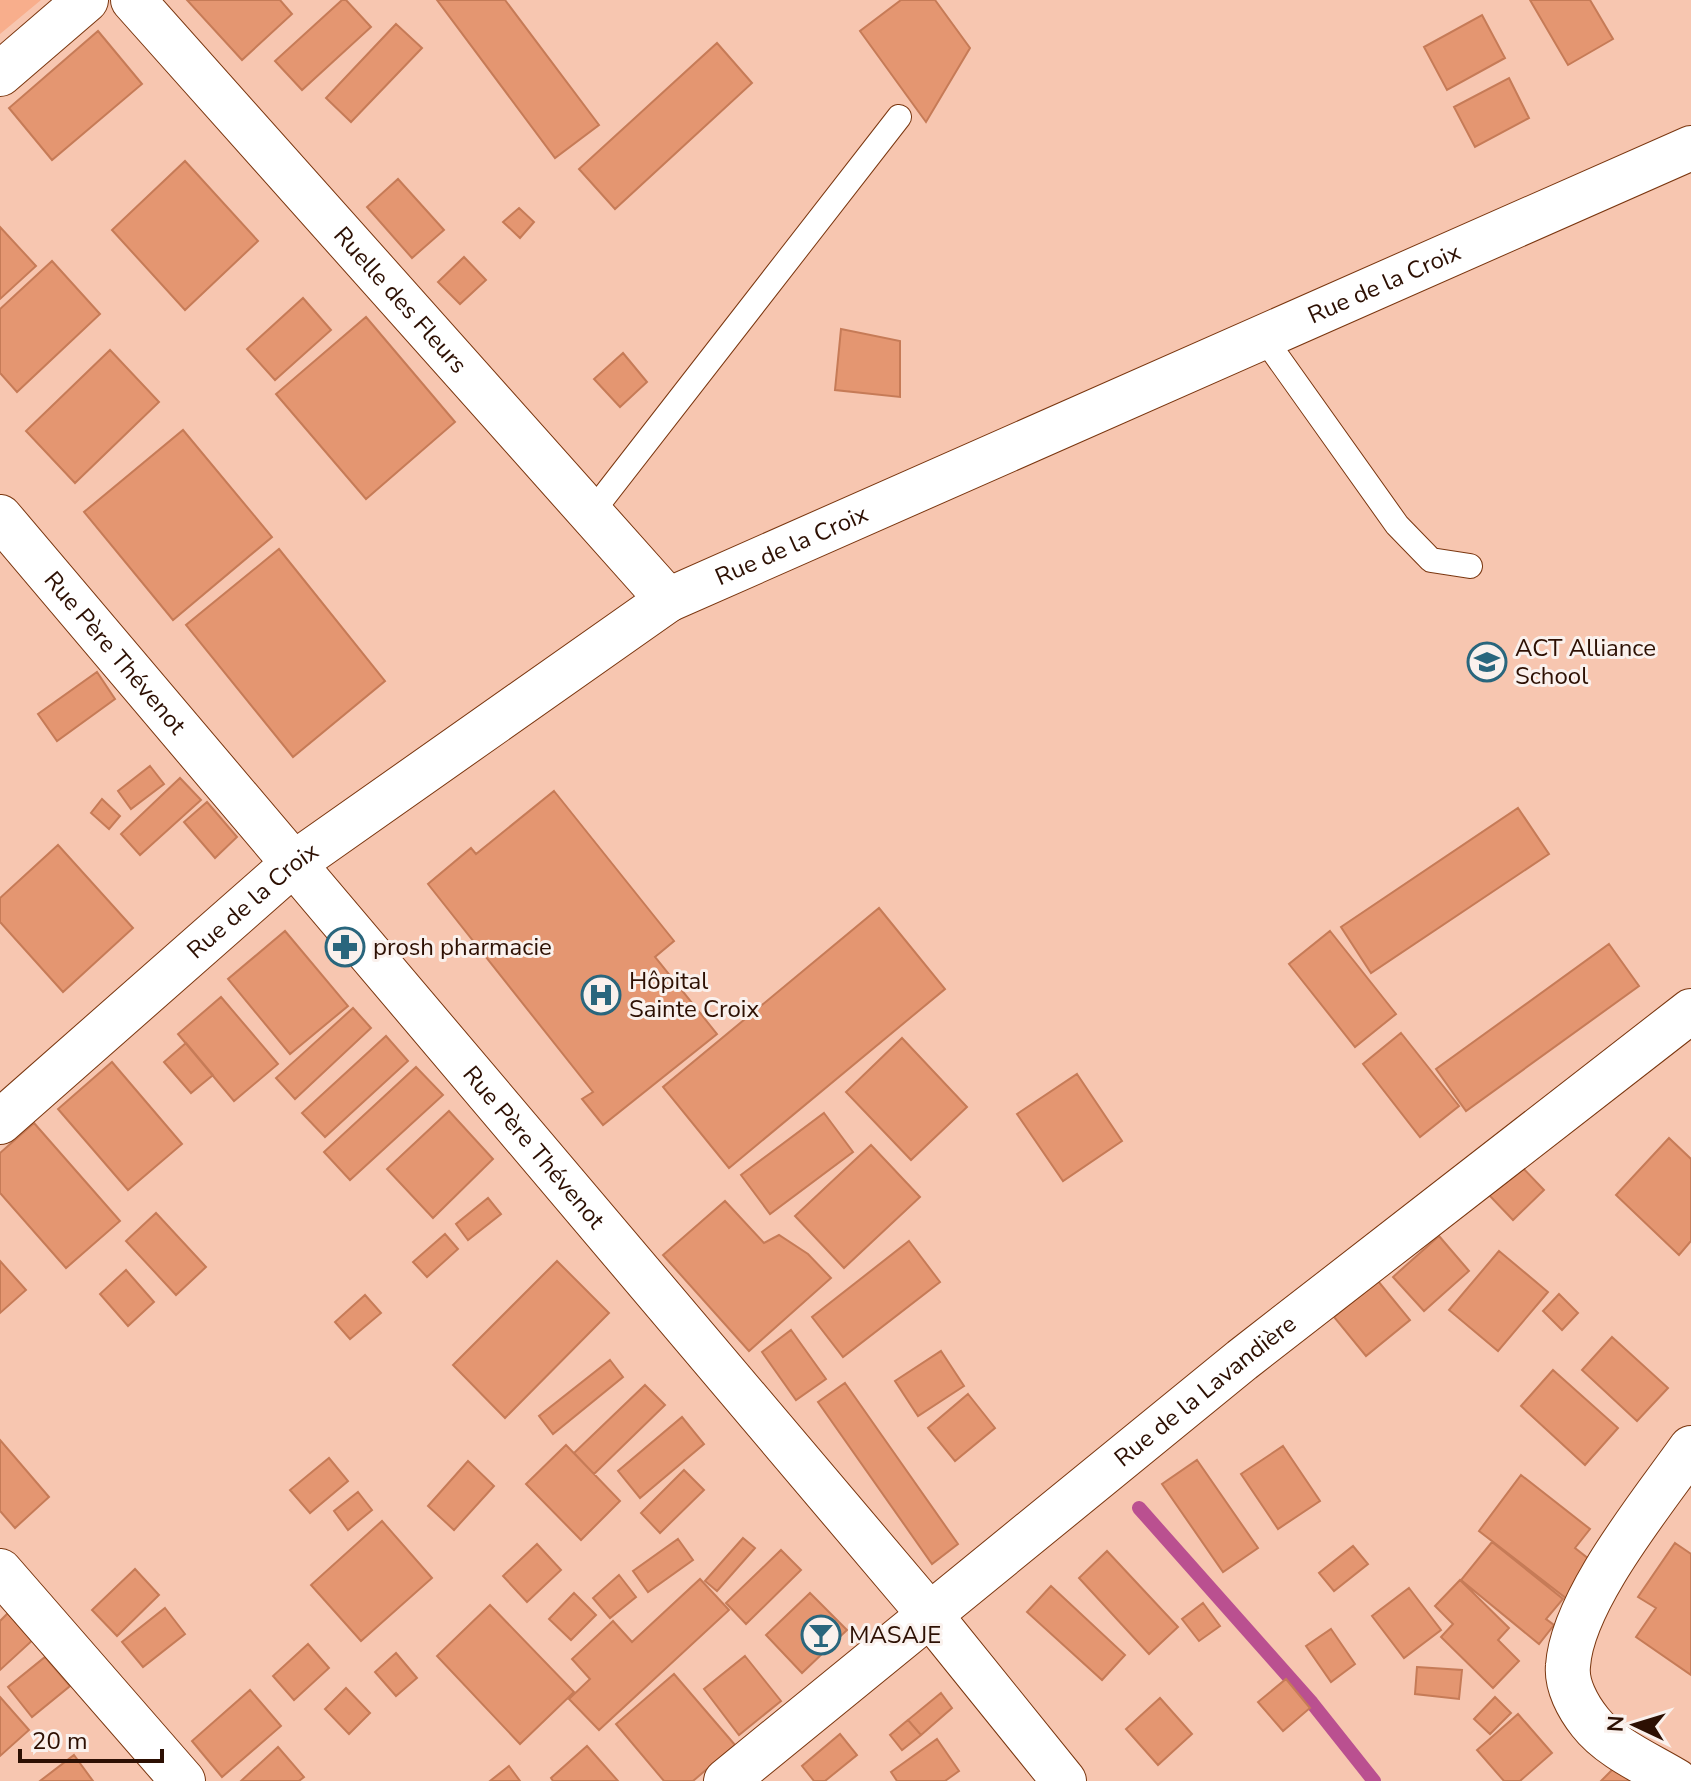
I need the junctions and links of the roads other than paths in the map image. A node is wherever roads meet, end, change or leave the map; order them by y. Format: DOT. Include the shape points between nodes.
graph roads {
  1 [pos="86,0"];
  2 [pos="133,0"];
  3 [pos="0,74"];
  4 [pos="899,117"];
  5 [pos="1691,148"];
  6 [pos="1264,338"];
  7 [pos="592,512"];
  8 [pos="0,517"];
  9 [pos="1470,566"];
  10 [pos="668,600"];
  11 [pos="293,864"];
  12 [pos="1691,1011"];
  13 [pos="0,1122"];
  14 [pos="1691,1448"];
  15 [pos="0,1571"];
  16 [pos="930,1615"];
  17 [pos="183,1781"];
  18 [pos="726,1781"];
  19 [pos="1064,1781"];
  20 [pos="1676,1781"];
  1 -- 3 [label="street"];
  2 -- 7 [label="street, Ruelle des Fleurs"];
  4 -- 7 [label="lane"];
  5 -- 6 [label="street, Rue de la Croix"];
  6 -- 9 [label="lane" via="1397,525 1431,560"];
  6 -- 10 [label="street, Rue de la Croix"];
  7 -- 10 [label="street, Ruelle des Fleurs"];
  8 -- 11 [label="street, Rue Père Thévenot"];
  10 -- 11 [label="street, Rue de la Croix"];
  11 -- 13 [label="street, Rue de la Croix"];
  11 -- 16 [label="street, Rue Père Thévenot"];
  12 -- 16 [label="street, Rue de la Lavandière" via="1242,1360"];
  14 -- 20 [label="street" via="1588,1605 1567,1669 1570,1686 1590,1722"];
  15 -- 17 [label="street"];
  16 -- 18 [label="street, Rue de la Lavandière"];
  16 -- 19 [label="street, Rue Père Thévenot"];
}
